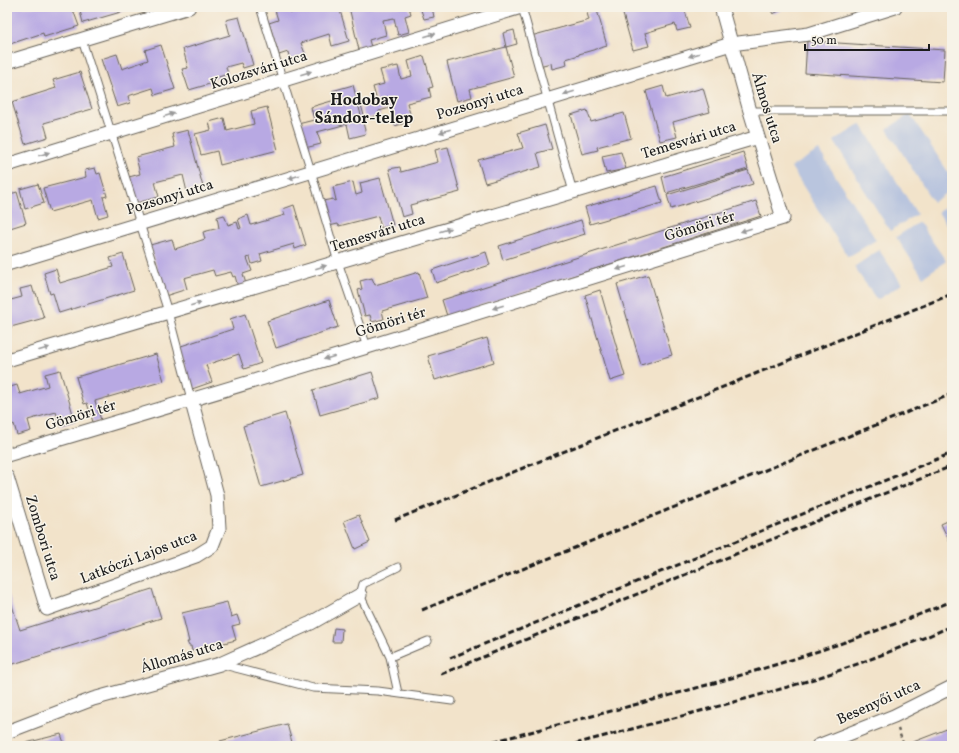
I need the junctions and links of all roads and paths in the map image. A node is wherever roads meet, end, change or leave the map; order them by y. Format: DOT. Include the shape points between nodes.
graph roads {
  1 [pos="189,7"];
  2 [pos="260,7"];
  3 [pos="521,7"];
  4 [pos="721,7"];
  5 [pos="895,7"];
  6 [pos="82,40"];
  7 [pos="731,44"];
  8 [pos="7,62"];
  9 [pos="283,80"];
  10 [pos="548,99"];
  11 [pos="750,111"];
  12 [pos="952,111"];
  13 [pos="112,133"];
  14 [pos="758,137"];
  15 [pos="7,165"];
  16 [pos="311,171"];
  17 [pos="573,192"];
  18 [pos="783,218"];
  19 [pos="141,223"];
  20 [pos="338,262"];
  21 [pos="7,264"];
  22 [pos="168,312"];
  23 [pos="366,347"];
  24 [pos="7,360"];
  25 [pos="191,399"];
  26 [pos="7,455"];
  27 [pos="7,476"];
  28 [pos="398,567"];
  29 [pos="360,595"];
  30 [pos="47,609"];
  31 [pos="428,641"];
  32 [pos="390,657"];
  33 [pos="220,664"];
  34 [pos="952,687"];
  35 [pos="398,693"];
  36 [pos="452,701"];
  37 [pos="7,732"];
  38 [pos="818,746"];
  1 -- 6 [label="street"];
  2 -- 9 [label="lane"];
  9 -- 3 [label="street, Kolozsvári utca, one-way"];
  3 -- 10 [label="lane"];
  4 -- 7 [label="street, Álmos utca"];
  5 -- 7 [label="street, Pozsonyi utca" via="810,34"];
  6 -- 8 [label="street"];
  6 -- 13 [label="lane"];
  7 -- 10 [label="street, Pozsonyi utca, one-way"];
  7 -- 11 [label="street, Álmos utca"];
  13 -- 9 [label="street, Kolozsvári utca, one-way"];
  9 -- 16 [label="lane"];
  10 -- 16 [label="street, Pozsonyi utca, one-way"];
  10 -- 17 [label="lane"];
  11 -- 12 [label="lane"];
  11 -- 14 [label="street, Álmos utca"];
  15 -- 13 [label="street, Kolozsvári utca, one-way"];
  13 -- 19 [label="lane"];
  14 -- 17 [label="street, Temesvári utca"];
  14 -- 18 [label="street, Álmos utca"];
  16 -- 19 [label="street, Pozsonyi utca, one-way"];
  16 -- 20 [label="lane"];
  20 -- 17 [label="street, Temesvári utca, one-way"];
  18 -- 23 [label="street, Gömöri tér, one-way"];
  19 -- 21 [label="street, Pozsonyi utca"];
  19 -- 22 [label="lane"];
  22 -- 20 [label="street, Temesvári utca, one-way"];
  20 -- 23 [label="lane"];
  24 -- 22 [label="street, Temesvári utca, one-way"];
  22 -- 25 [label="lane"];
  23 -- 25 [label="street, Gömöri tér, one-way"];
  25 -- 26 [label="street, Gömöri tér"];
  25 -- 30 [label="street, Latkóczi Lajos utca" via="217,495 219,528 212,546 196,556"];
  27 -- 30 [label="street, Zombori utca"];
  28 -- 29 [label="lane" via="363,584"];
  29 -- 32 [label="lane"];
  29 -- 33 [label="street, Állomás utca" via="311,623"];
  31 -- 32 [label="lane"];
  32 -- 35 [label="lane"];
  33 -- 35 [label="lane" via="313,688"];
  33 -- 37 [label="street, Állomás utca" via="93,699"];
  34 -- 38 [label="street, Besenyői utca" via="894,716"];
  35 -- 36 [label="lane"];
}
